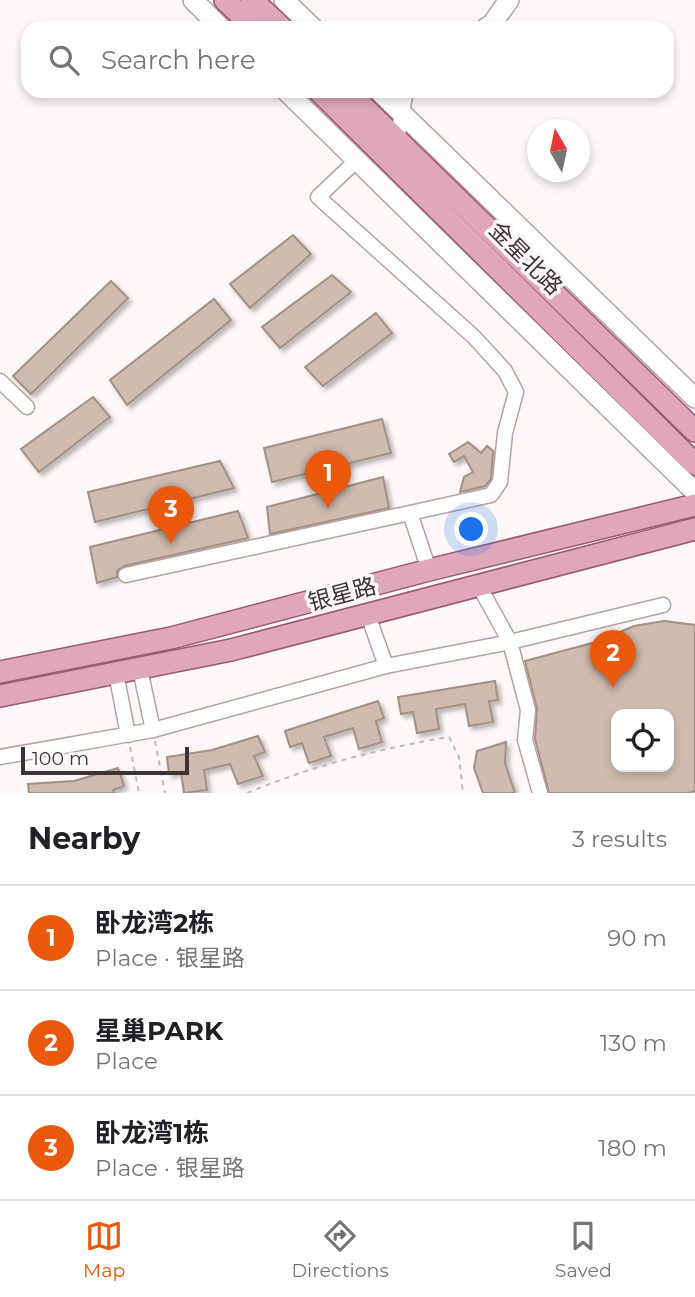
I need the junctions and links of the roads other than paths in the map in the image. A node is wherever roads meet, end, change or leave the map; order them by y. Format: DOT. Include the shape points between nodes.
graph roads {
  1 [pos="192,0"];
  2 [pos="225,0"];
  3 [pos="252,0"];
  4 [pos="284,0"];
  5 [pos="509,0"];
  6 [pos="214,21"];
  7 [pos="247,21"];
  8 [pos="274,21"];
  9 [pos="306,21"];
  10 [pos="494,21"];
  11 [pos="293,98"];
  12 [pos="326,98"];
  13 [pos="354,98"];
  14 [pos="387,98"];
  15 [pos="406,98"];
  16 [pos="403,113"];
  17 [pos="397,140"];
  18 [pos="357,160"];
  19 [pos="0,381"];
  20 [pos="695,398"];
  21 [pos="27,407"];
  22 [pos="695,431"];
  23 [pos="695,464"];
  24 [pos="695,492"];
  25 [pos="695,505"];
  26 [pos="410,513"];
  27 [pos="695,529"];
  28 [pos="429,570"];
  29 [pos="126,575"];
  30 [pos="479,586"];
  31 [pos="663,606"];
  32 [pos="368,615"];
  33 [pos="510,642"];
  34 [pos="386,666"];
  35 [pos="140,668"];
  36 [pos="0,672"];
  37 [pos="116,673"];
  38 [pos="0,696"];
  39 [pos="153,730"];
  40 [pos="128,735"];
  41 [pos="0,757"];
  42 [pos="540,793"];
  1 -- 6 [label="main road"];
  2 -- 7 [label="main road"];
  3 -- 8 [label="main road"];
  4 -- 9 [label="main road"];
  5 -- 10 [label="main road"];
  11 -- 18 [label="main road"];
  12 -- 23 [label="main road, 金星北路"];
  13 -- 17 [label="main road, 金星北路"];
  14 -- 16 [label="main road"];
  15 -- 16 [label="street"];
  16 -- 17 [label="street"];
  16 -- 20 [label="main road"];
  17 -- 22 [label="main road, 金星北路"];
  18 -- 24 [label="main road"];
  18 -- 26 [label="street" via="317,197 474,337 516,391 505,433 500,482 491,495"];
  19 -- 21 [label="street"];
  25 -- 28 [label="main road, 银星路"];
  26 -- 28 [label="street"];
  26 -- 29 [label="street"];
  27 -- 30 [label="main road, 银星路"];
  28 -- 36 [label="main road, 银星路" via="171,638"];
  30 -- 32 [label="main road, 银星路"];
  30 -- 33 [label="street"];
  31 -- 33 [label="street"];
  32 -- 34 [label="street"];
  32 -- 35 [label="main road, 银星路"];
  33 -- 34 [label="street"];
  33 -- 42 [label="street" via="528,710 525,740"];
  34 -- 39 [label="street"];
  35 -- 37 [label="main road, 银星路"];
  35 -- 39 [label="street"];
  37 -- 38 [label="main road, 银星路"];
  37 -- 40 [label="street"];
  39 -- 40 [label="street"];
  40 -- 41 [label="street"];
}
